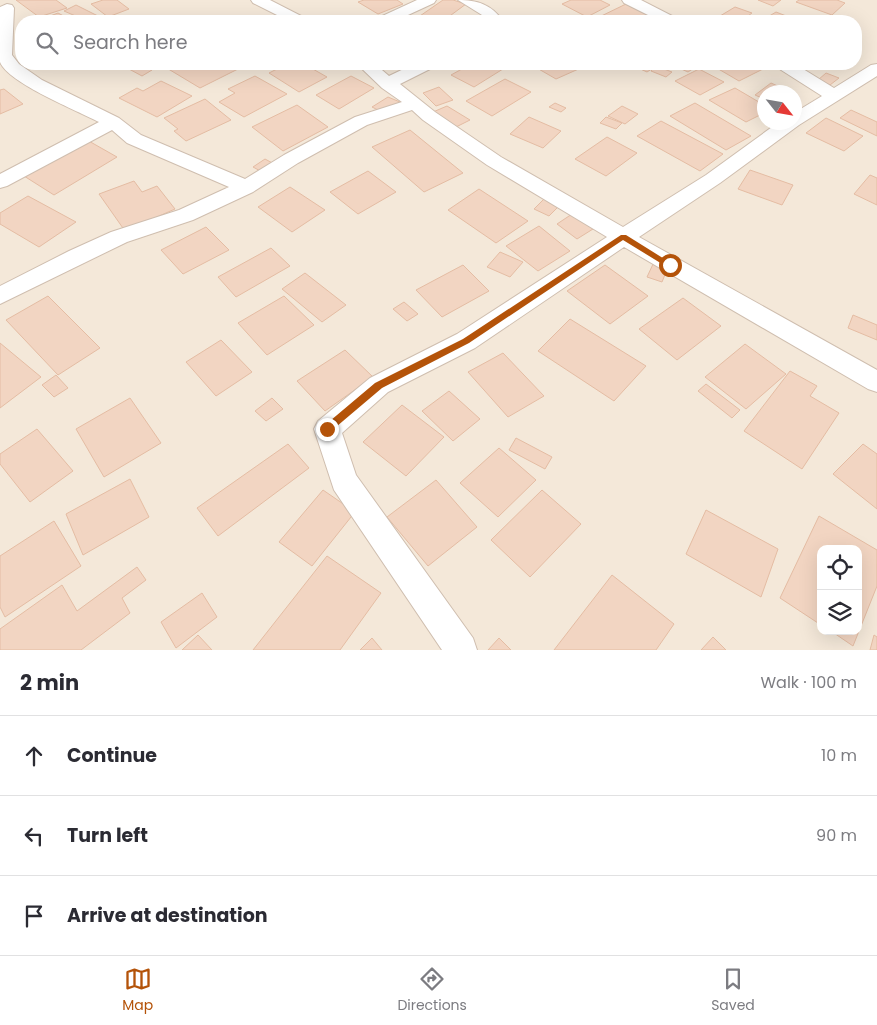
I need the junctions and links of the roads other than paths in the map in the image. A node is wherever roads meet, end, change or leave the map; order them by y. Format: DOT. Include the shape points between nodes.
graph roads {
  1 [pos="258,0"];
  2 [pos="429,0"];
  3 [pos="465,0"];
  4 [pos="629,0"];
  5 [pos="7,8"];
  6 [pos="288,15"];
  7 [pos="396,15"];
  8 [pos="490,15"];
  9 [pos="659,15"];
  10 [pos="15,69"];
  11 [pos="877,69"];
  12 [pos="16,70"];
  13 [pos="372,70"];
  14 [pos="415,70"];
  15 [pos="794,70"];
  16 [pos="388,84"];
  17 [pos="835,96"];
  18 [pos="415,103"];
  19 [pos="802,116"];
  20 [pos="113,122"];
  21 [pos="782,130"];
  22 [pos="0,182"];
  23 [pos="246,187"];
  24 [pos="623,237"];
  25 [pos="0,296"];
  26 [pos="877,382"];
  27 [pos="461,650"];
  1 -- 6 [label="street"];
  2 -- 7 [label="street"];
  3 -- 8 [label="street"];
  4 -- 9 [label="street"];
  5 -- 10 [label="street" via="4,55"];
  11 -- 17 [label="street"];
  12 -- 20 [label="street" via="36,84"];
  13 -- 16 [label="street"];
  14 -- 16 [label="street"];
  15 -- 17 [label="street"];
  16 -- 18 [label="street"];
  17 -- 19 [label="street"];
  18 -- 23 [label="street" via="361,121"];
  18 -- 24 [label="street" via="494,161"];
  20 -- 22 [label="street"];
  20 -- 23 [label="street" via="134,139"];
  21 -- 24 [label="street"];
  23 -- 25 [label="street" via="186,215 119,237"];
  24 -- 26 [label="street"];
  24 -- 27 [label="street" via="466,341 378,385 327,429 344,481"];
}
